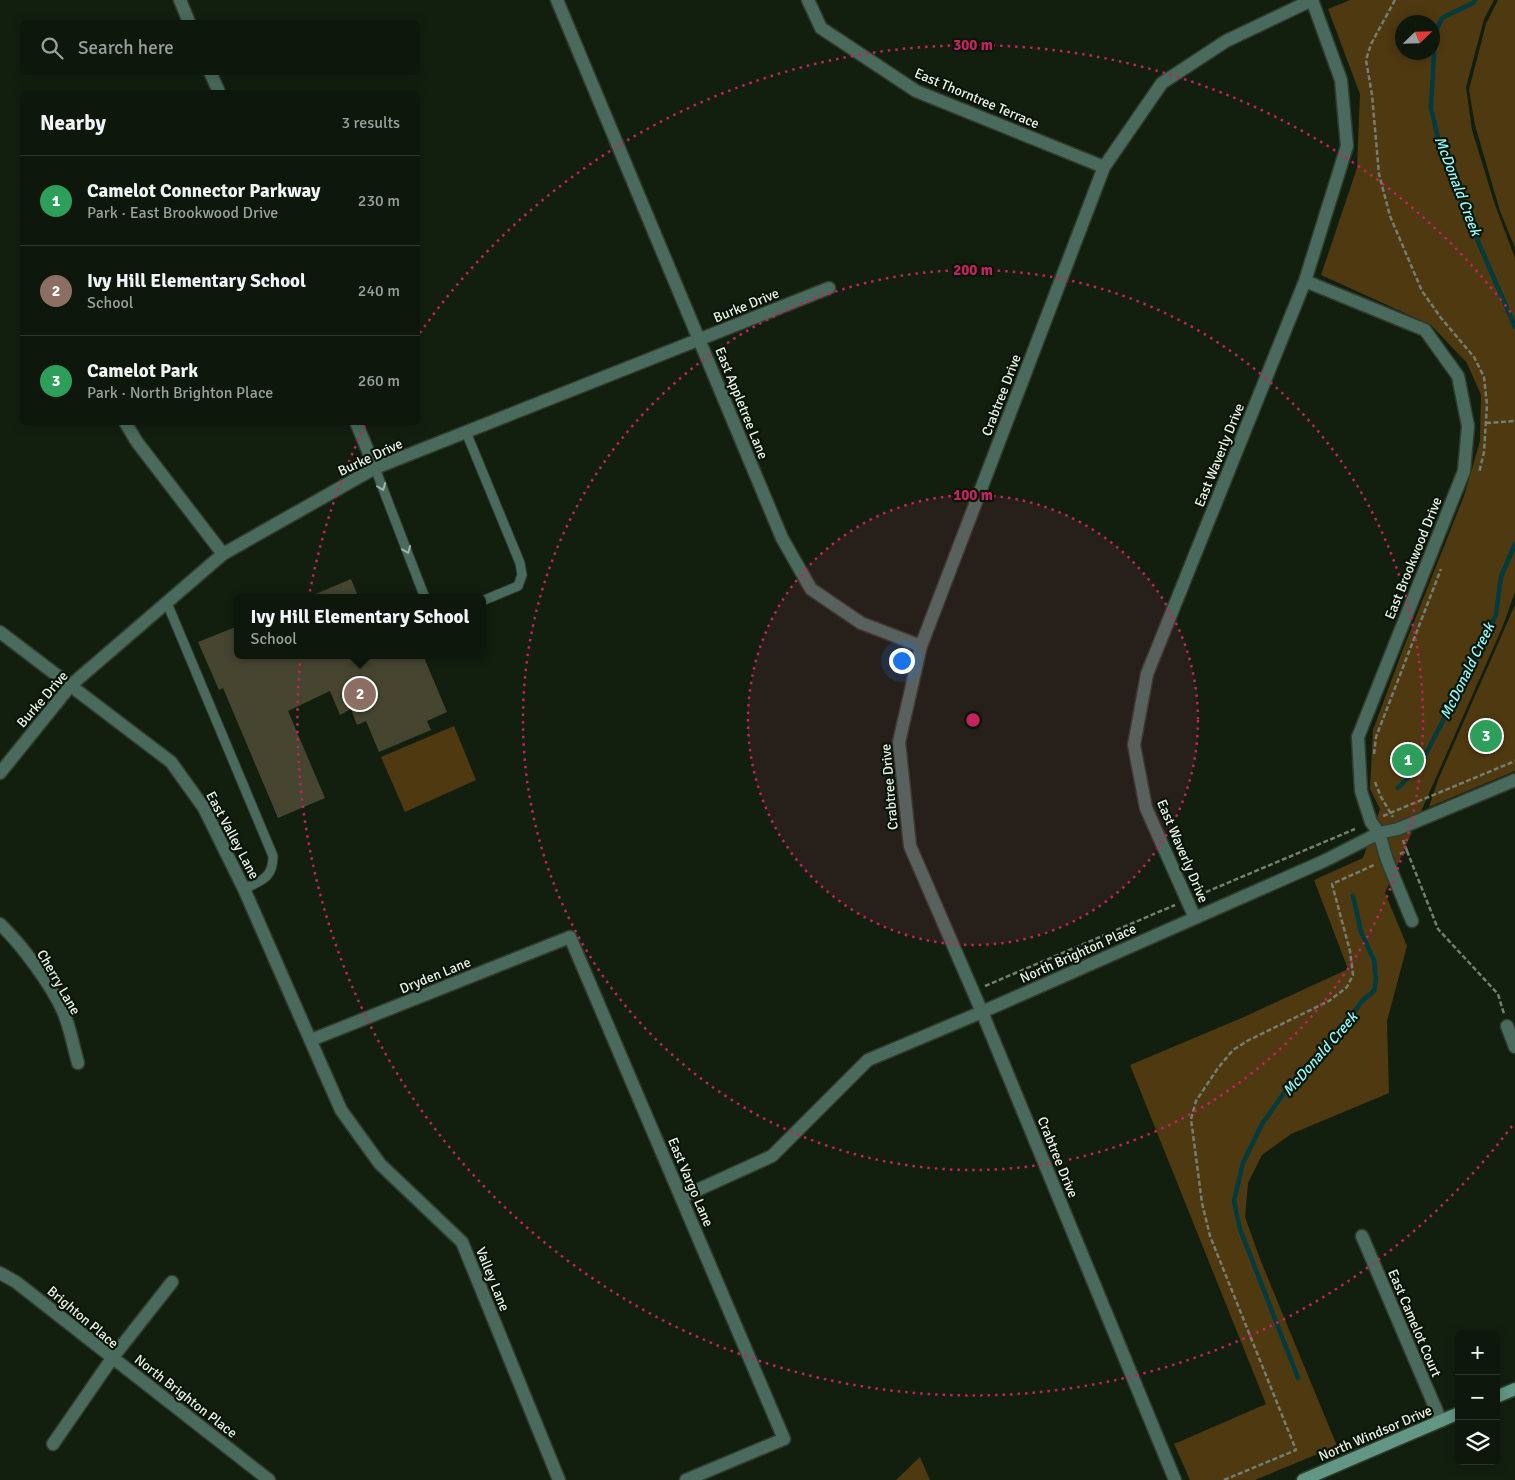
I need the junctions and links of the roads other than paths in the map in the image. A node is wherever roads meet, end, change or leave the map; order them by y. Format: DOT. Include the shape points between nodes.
graph roads {
  1 [pos="180,0"];
  2 [pos="557,0"];
  3 [pos="808,0"];
  4 [pos="1312,0"];
  5 [pos="189,20"];
  6 [pos="211,75"];
  7 [pos="217,90"];
  8 [pos="1104,167"];
  9 [pos="1305,281"];
  10 [pos="829,288"];
  11 [pos="700,340"];
  12 [pos="127,425"];
  13 [pos="357,425"];
  14 [pos="466,432"];
  15 [pos="375,468"];
  16 [pos="223,554"];
  17 [pos="424,594"];
  18 [pos="486,599"];
  19 [pos="167,603"];
  20 [pos="0,632"];
  21 [pos="921,646"];
  22 [pos="71,686"];
  23 [pos="0,773"];
  24 [pos="1515,780"];
  25 [pos="1379,833"];
  26 [pos="244,889"];
  27 [pos="1194,918"];
  28 [pos="1412,921"];
  29 [pos="0,924"];
  30 [pos="570,937"];
  31 [pos="982,1012"];
  32 [pos="1506,1026"];
  33 [pos="311,1040"];
  34 [pos="1515,1047"];
  35 [pos="78,1063"];
  36 [pos="682,1198"];
  37 [pos="1362,1236"];
  38 [pos="0,1273"];
  39 [pos="172,1282"];
  40 [pos="113,1357"];
  41 [pos="1515,1389"];
  42 [pos="1500,1395"];
  43 [pos="1455,1415"];
  44 [pos="1441,1421"];
  45 [pos="53,1444"];
  46 [pos="269,1480"];
  47 [pos="559,1480"];
  48 [pos="686,1480"];
  49 [pos="1175,1480"];
  50 [pos="1303,1480"];
  1 -- 5 [label="street"];
  2 -- 11 [label="street, East Appletree Lane"];
  3 -- 8 [label="street, East Thorntree Terrace" via="821,28 916,91"];
  4 -- 8 [label="street, Crabtree Drive" via="1226,41 1162,84"];
  4 -- 9 [label="street, East Waverly Drive" via="1340,80 1347,146"];
  6 -- 7 [label="street"];
  8 -- 21 [label="street, Crabtree Drive"];
  9 -- 25 [label="street, East Brookwood Drive" via="1425,330 1458,376 1468,426 1464,471 1358,737 1361,791 1371,822"];
  9 -- 27 [label="street, East Waverly Drive" via="1151,665 1134,745 1146,808"];
  10 -- 11 [label="street, Burke Drive"];
  11 -- 14 [label="street, Burke Drive"];
  11 -- 21 [label="street, East Appletree Lane" via="782,538 811,589 861,623"];
  12 -- 16 [label="street"];
  13 -- 15 [label="street"];
  14 -- 15 [label="street, Burke Drive"];
  14 -- 18 [label="lane" via="522,575 518,586"];
  15 -- 16 [label="street, Burke Drive"];
  15 -- 17 [label="lane, one-way"];
  16 -- 19 [label="street, Burke Drive"];
  19 -- 22 [label="street, Burke Drive"];
  19 -- 26 [label="lane" via="273,856 270,873"];
  20 -- 22 [label="street, East Valley Lane"];
  21 -- 31 [label="street, Crabtree Drive" via="899,742 910,846"];
  22 -- 23 [label="street, Burke Drive"];
  22 -- 26 [label="street, East Valley Lane" via="171,762 204,808"];
  24 -- 25 [label="street, North Brighton Place"];
  25 -- 27 [label="street, North Brighton Place"];
  25 -- 28 [label="street, East Brookwood Drive"];
  26 -- 33 [label="street, East Valley Lane"];
  27 -- 31 [label="street, North Brighton Place"];
  29 -- 35 [label="street, Cherry Lane" via="26,954 62,1010"];
  30 -- 33 [label="street, Dryden Lane"];
  30 -- 36 [label="street, East Vargo Lane"];
  31 -- 36 [label="street, North Brighton Place" via="868,1060 772,1156"];
  31 -- 49 [label="street, Crabtree Drive"];
  32 -- 34 [label="street"];
  33 -- 47 [label="street, Valley Lane" via="341,1110 380,1164 462,1242"];
  36 -- 48 [label="street, East Vargo Lane" via="784,1439"];
  37 -- 44 [label="street, East Camelot Court"];
  38 -- 40 [label="street, Brighton Place"];
  39 -- 40 [label="street, North Brighton Place"];
  40 -- 45 [label="street, Brighton Place"];
  40 -- 46 [label="street, North Brighton Place"];
  41 -- 42 [label="main road"];
  43 -- 44 [label="main road, North Windsor Drive"];
  44 -- 50 [label="main road, North Windsor Drive"];
}
